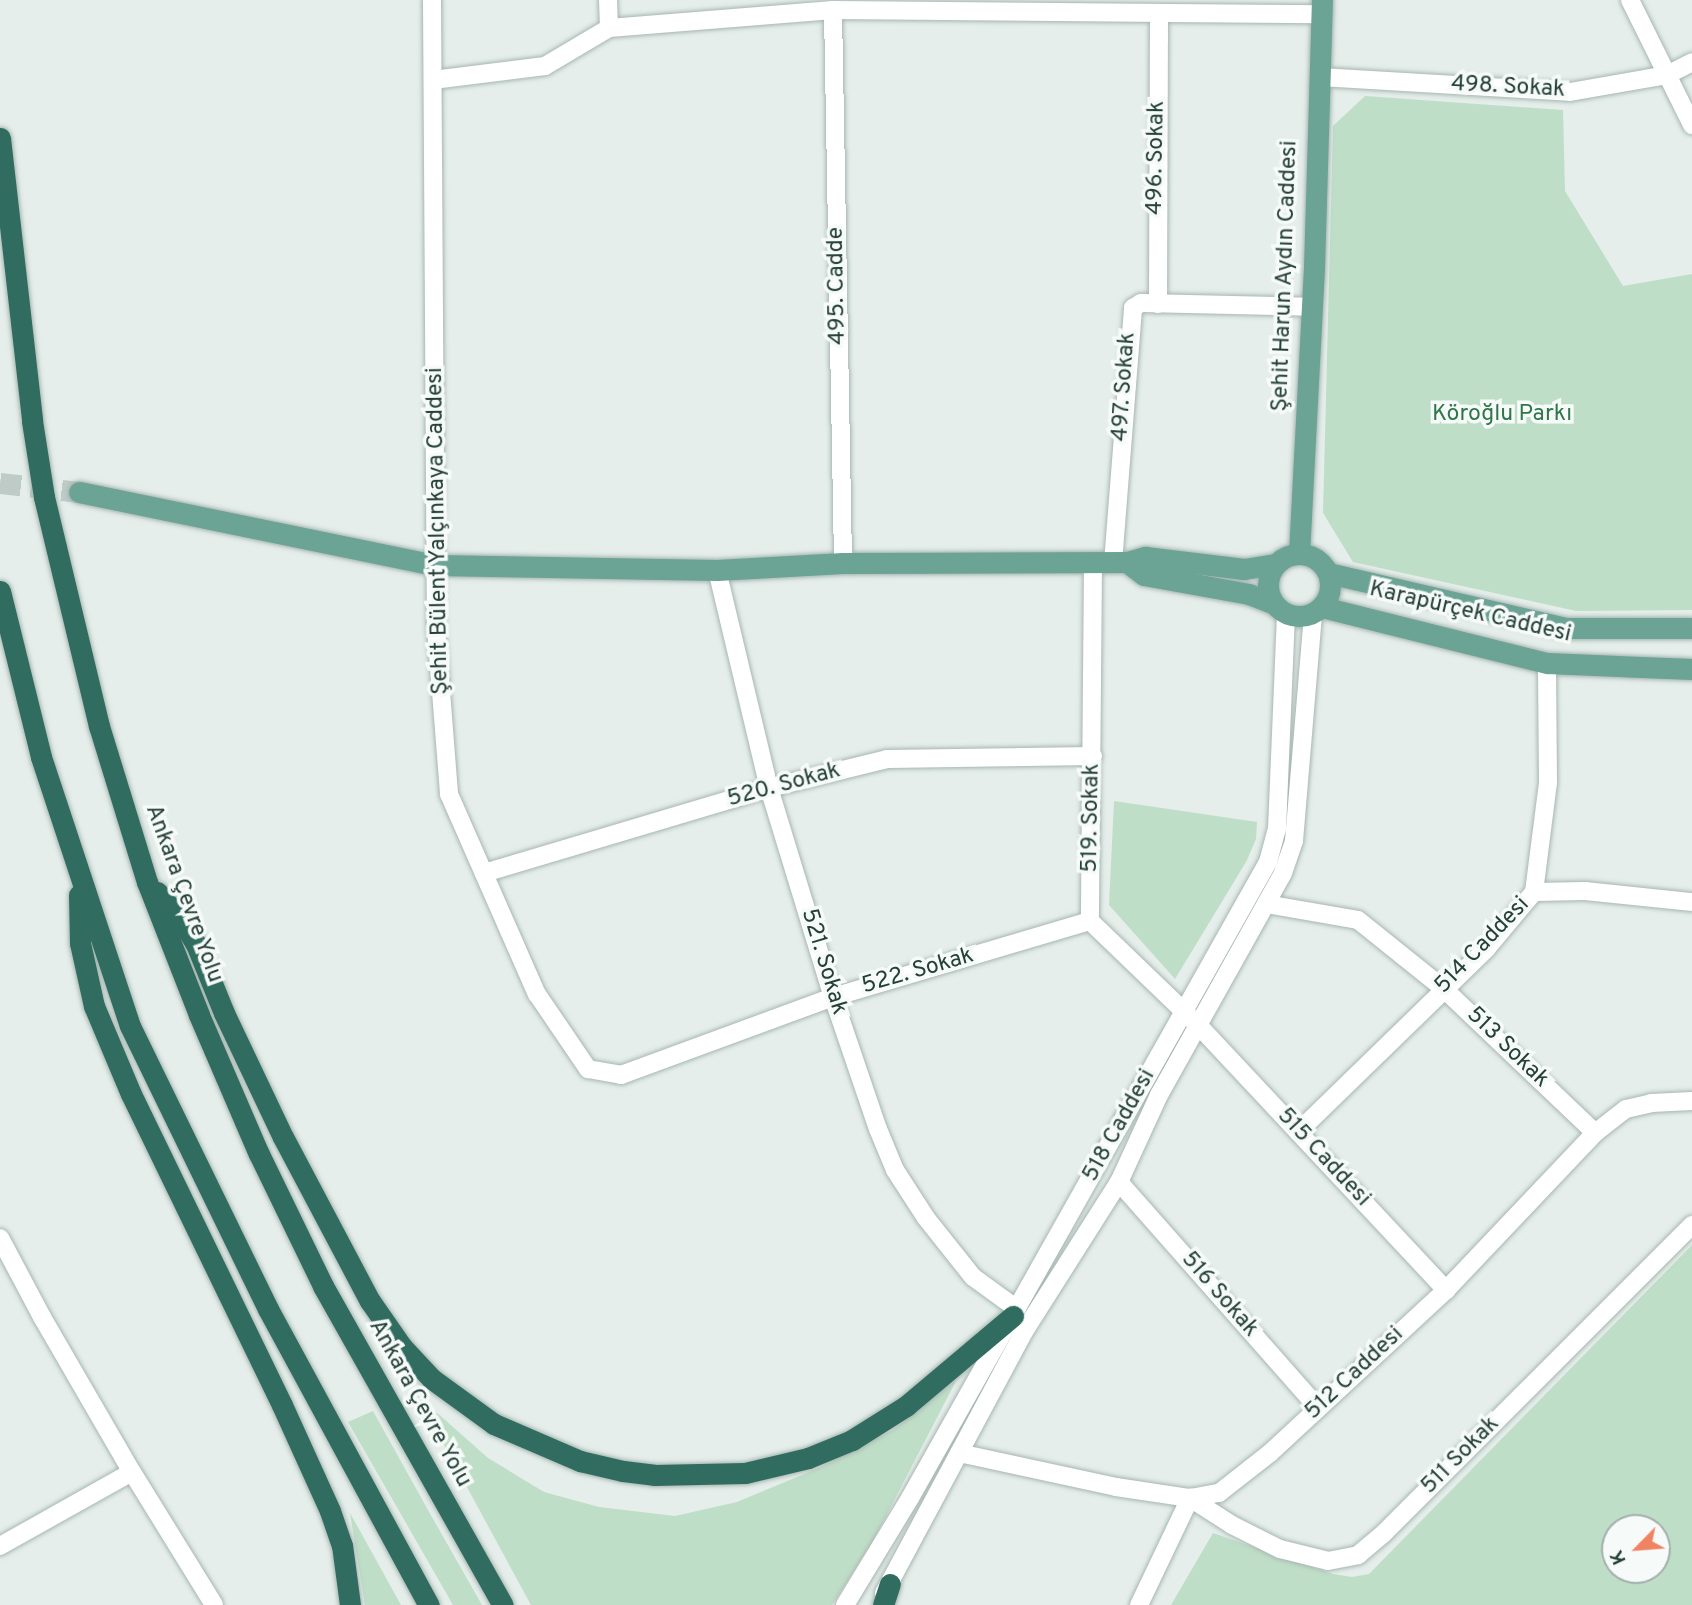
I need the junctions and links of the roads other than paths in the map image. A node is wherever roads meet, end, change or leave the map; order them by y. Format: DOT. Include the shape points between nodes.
graph roads {
  1 [pos="432,0"];
  2 [pos="608,0"];
  3 [pos="1630,0"];
  4 [pos="959,6"];
  5 [pos="1322,7"];
  6 [pos="833,10"];
  7 [pos="1159,13"];
  8 [pos="609,28"];
  9 [pos="1692,62"];
  10 [pos="1667,75"];
  11 [pos="1320,77"];
  12 [pos="433,80"];
  13 [pos="1692,125"];
  14 [pos="0,138"];
  15 [pos="1158,304"];
  16 [pos="1312,307"];
  17 [pos="79,492"];
  18 [pos="1300,554"];
  19 [pos="844,563"];
  20 [pos="1111,563"];
  21 [pos="1275,564"];
  22 [pos="435,565"];
  23 [pos="717,570"];
  24 [pos="1328,573"];
  25 [pos="0,592"];
  26 [pos="1279,608"];
  27 [pos="1318,610"];
  28 [pos="1692,628"];
  29 [pos="1547,663"];
  30 [pos="1692,669"];
  31 [pos="1093,756"];
  32 [pos="769,788"];
  33 [pos="79,872"];
  34 [pos="484,873"];
  35 [pos="148,882"];
  36 [pos="1534,892"];
  37 [pos="1692,902"];
  38 [pos="1266,904"];
  39 [pos="1090,921"];
  40 [pos="1443,988"];
  41 [pos="832,997"];
  42 [pos="1184,1012"];
  43 [pos="1199,1026"];
  44 [pos="588,1069"];
  45 [pos="1692,1101"];
  46 [pos="1298,1132"];
  47 [pos="1595,1133"];
  48 [pos="1119,1182"];
  49 [pos="1692,1225"];
  50 [pos="0,1238"];
  51 [pos="1446,1290"];
  52 [pos="1015,1312"];
  53 [pos="1318,1408"];
  54 [pos="959,1453"];
  55 [pos="132,1472"];
  56 [pos="1190,1498"];
  57 [pos="0,1546"];
  58 [pos="886,1595"];
  59 [pos="210,1603"];
  60 [pos="350,1605"];
  61 [pos="429,1605"];
  62 [pos="503,1605"];
  63 [pos="845,1605"];
  64 [pos="876,1605"];
  65 [pos="1139,1605"];
  1 -- 12 [label="street, Şehit Bülent Yalçınkaya Caddesi"];
  2 -- 8 [label="street"];
  3 -- 10 [label="street"];
  4 -- 6 [label="street"];
  4 -- 7 [label="street"];
  5 -- 7 [label="street"];
  5 -- 11 [label="main road, Şehit Harun Aydın Caddesi"];
  6 -- 8 [label="street"];
  6 -- 19 [label="street, 495. Cadde"];
  7 -- 15 [label="street, 496. Sokak"];
  8 -- 12 [label="street" via="545,66"];
  9 -- 10 [label="street, 498. Sokak"];
  10 -- 11 [label="street, 498. Sokak" via="1570,92"];
  10 -- 13 [label="street"];
  11 -- 16 [label="main road, Şehit Harun Aydın Caddesi"];
  12 -- 22 [label="street, Şehit Bülent Yalçınkaya Caddesi"];
  14 -- 35 [label="highway, Ankara Çevre Yolu" via="44,497 100,726"];
  15 -- 16 [label="street, 497. Sokak"];
  15 -- 20 [label="street, 497. Sokak" via="1141,303 1130,316"];
  16 -- 18 [label="main road, Şehit Harun Aydın Caddesi"];
  17 -- 22 [label="main road"];
  18 -- 21 [label="main road"];
  18 -- 24 [label="main road" via="1314,557"];
  19 -- 20 [label="main road"];
  19 -- 23 [label="main road"];
  20 -- 21 [label="main road" via="1145,557 1244,569"];
  20 -- 26 [label="main road" via="1144,575 1249,594"];
  20 -- 31 [label="street, 519. Sokak"];
  21 -- 26 [label="main road" via="1267,583"];
  22 -- 23 [label="main road"];
  22 -- 34 [label="street, Şehit Bülent Yalçınkaya Caddesi" via="449,794"];
  23 -- 32 [label="street, 521. Sokak"];
  24 -- 27 [label="main road" via="1329,593"];
  24 -- 28 [label="main road, Karapürçek Caddesi" via="1566,628"];
  25 -- 33 [label="highway" via="41,757"];
  26 -- 27 [label="main road" via="1299,617"];
  26 -- 42 [label="street, 518 Caddesi" via="1273,847"];
  27 -- 29 [label="main road, Karapürçek Caddesi"];
  27 -- 38 [label="street, 518 Caddesi" via="1294,841"];
  29 -- 30 [label="main road, Karapürçek Caddesi"];
  29 -- 36 [label="street, 514 Caddesi" via="1548,783"];
  31 -- 32 [label="street, 520. Sokak" via="887,759"];
  31 -- 39 [label="street, 519. Sokak"];
  32 -- 34 [label="street, 520. Sokak"];
  32 -- 41 [label="street, 521. Sokak"];
  33 -- 60 [label="highway" via="80,943 94,1006 131,1094 330,1511 342,1545"];
  33 -- 61 [label="highway" via="130,1026 167,1107 268,1309"];
  34 -- 44 [label="street, Şehit Bülent Yalçınkaya Caddesi" via="537,994"];
  35 -- 52 [label="highway" via="196,944 283,1137 370,1301 402,1347 432,1379 494,1424 580,1461 623,1471 746,1473 808,1458 861,1435 906,1406"];
  35 -- 62 [label="highway, Ankara Çevre Yolu" via="259,1154 306,1250"];
  36 -- 37 [label="street" via="1585,891"];
  36 -- 40 [label="street, 514 Caddesi" via="1488,948"];
  38 -- 40 [label="street, 513 Sokak" via="1358,920"];
  38 -- 43 [label="street, 518 Caddesi"];
  39 -- 41 [label="street, 522. Sokak"];
  39 -- 42 [label="street"];
  40 -- 46 [label="street, 514 Caddesi"];
  40 -- 47 [label="street, 513 Sokak"];
  41 -- 44 [label="street, 522. Sokak" via="621,1075"];
  41 -- 52 [label="street, 521. Sokak" via="878,1129 908,1193 973,1277"];
  42 -- 43 [label="street"];
  42 -- 52 [label="street, 518 Caddesi"];
  43 -- 46 [label="street, 515 Caddesi"];
  43 -- 48 [label="street, 518 Caddesi" via="1159,1094"];
  45 -- 47 [label="street, 512 Caddesi" via="1626,1109"];
  46 -- 51 [label="street, 515 Caddesi"];
  47 -- 51 [label="street, 512 Caddesi"];
  48 -- 53 [label="street, 516 Sokak"];
  48 -- 54 [label="street, 518 Caddesi" via="1025,1329"];
  49 -- 56 [label="street, 511 Sokak" via="1358,1555 1328,1562 1280,1549"];
  50 -- 55 [label="street"];
  51 -- 53 [label="street, 512 Caddesi"];
  52 -- 63 [label="street, 518 Caddesi"];
  53 -- 56 [label="street, 512 Caddesi" via="1219,1493"];
  54 -- 56 [label="street, 512 Caddesi"];
  54 -- 58 [label="street, 518 Caddesi"];
  55 -- 57 [label="street"];
  55 -- 59 [label="street"];
  56 -- 65 [label="street"];
  58 -- 64 [label="street, 518 Caddesi"];
}
